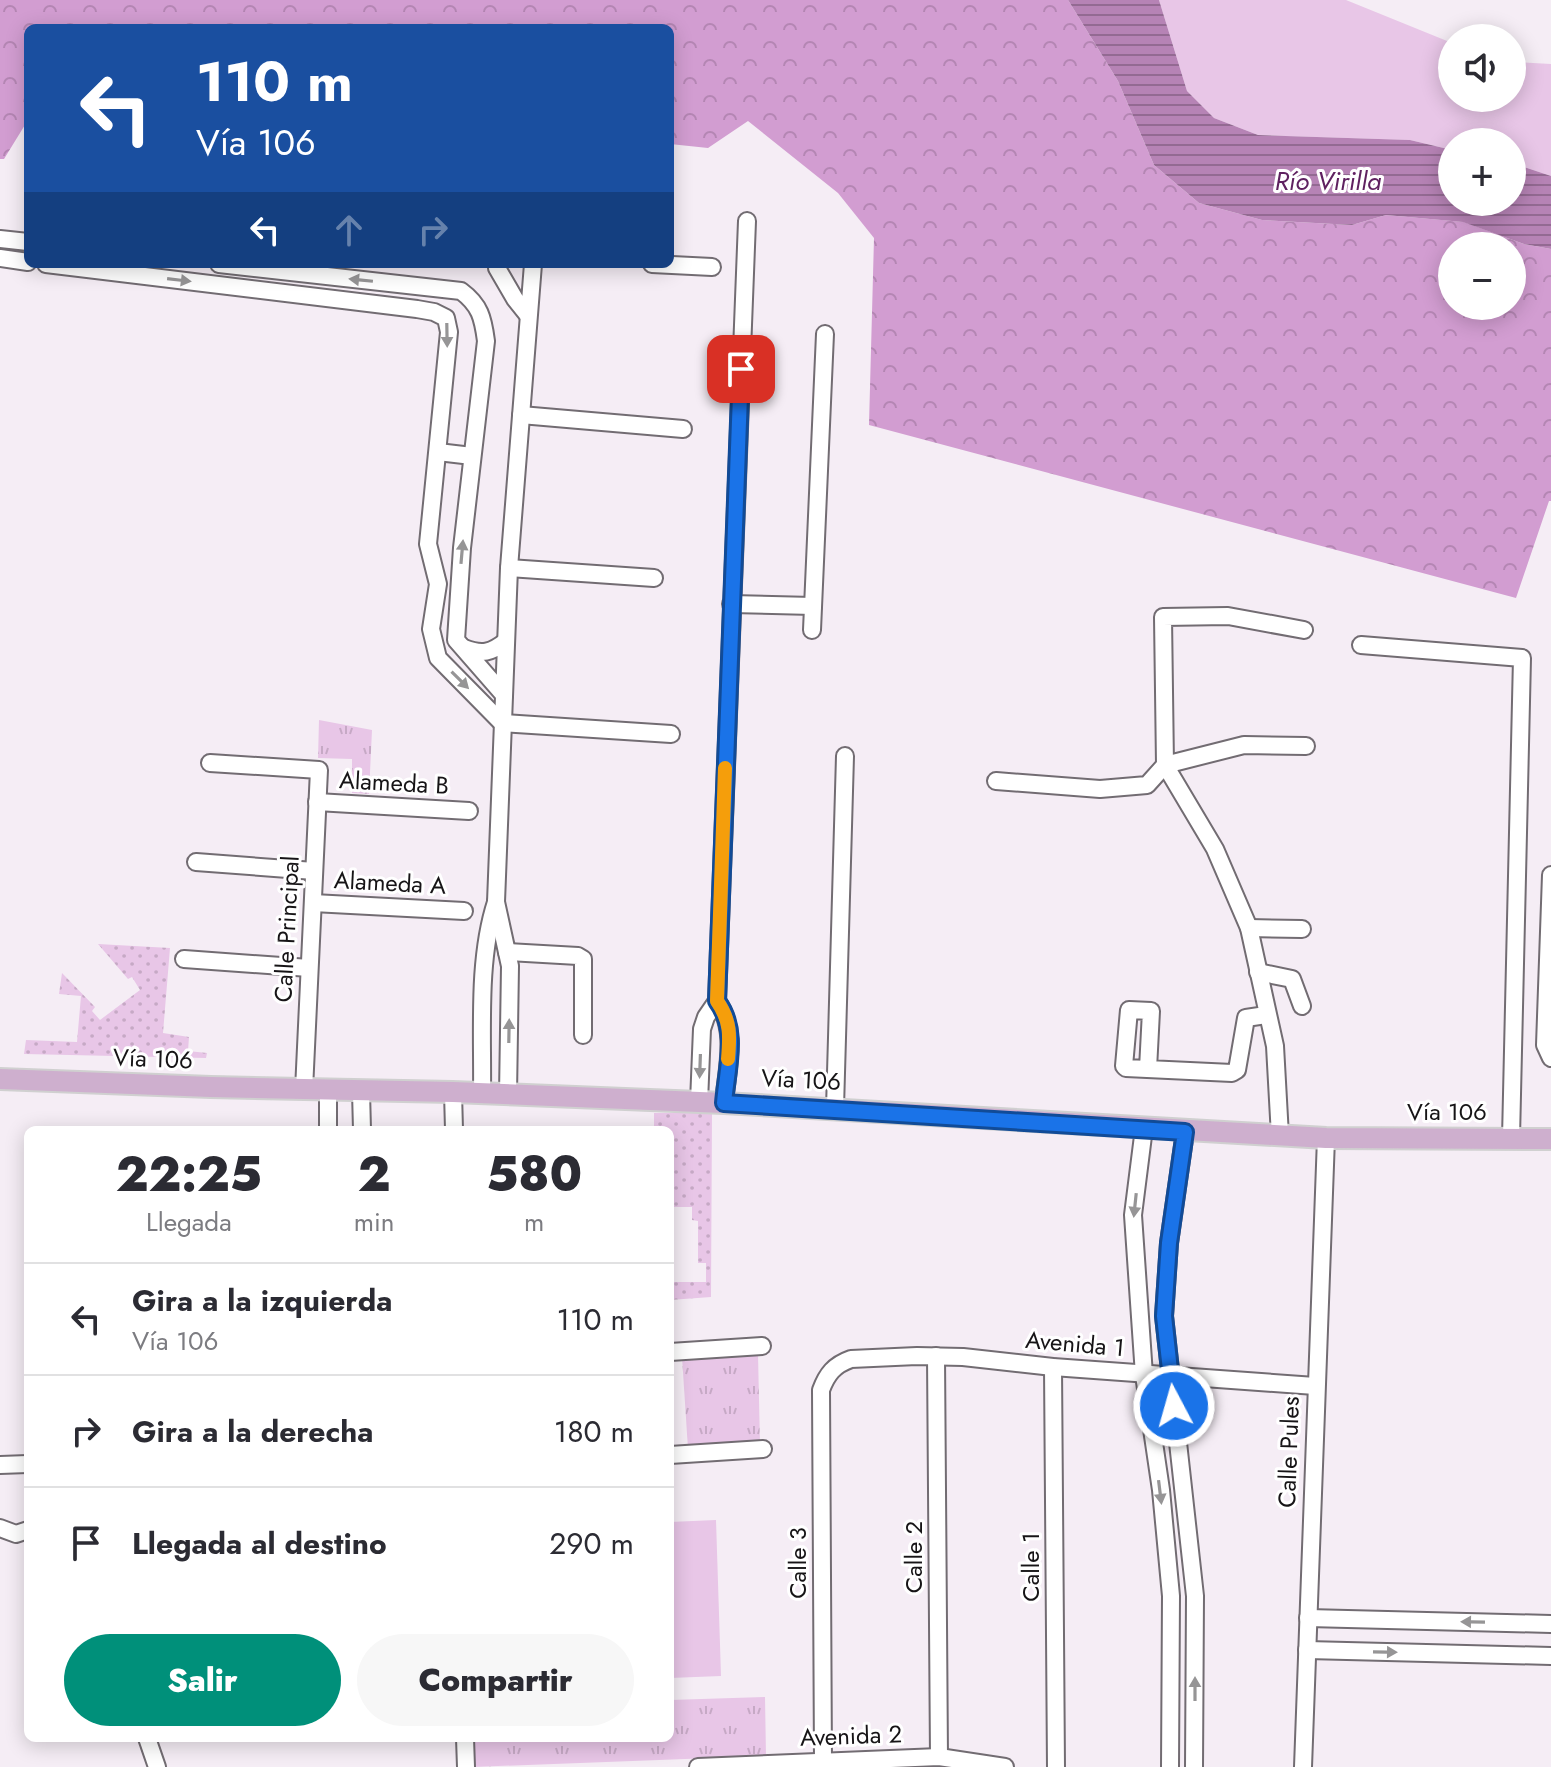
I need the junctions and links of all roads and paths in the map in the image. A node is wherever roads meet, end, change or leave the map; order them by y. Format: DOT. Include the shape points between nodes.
graph roads {
  1 [pos="747,221"];
  2 [pos="0,239"];
  3 [pos="24,242"];
  4 [pos="0,258"];
  5 [pos="24,261"];
  6 [pos="674,265"];
  7 [pos="712,267"];
  8 [pos="79,268"];
  9 [pos="256,268"];
  10 [pos="498,268"];
  11 [pos="533,268"];
  12 [pos="422,286"];
  13 [pos="417,309"];
  14 [pos="527,314"];
  15 [pos="825,334"];
  16 [pos="521,415"];
  17 [pos="683,429"];
  18 [pos="438,452"];
  19 [pos="472,456"];
  20 [pos="509,568"];
  21 [pos="654,578"];
  22 [pos="438,584"];
  23 [pos="459,587"];
  24 [pos="731,604"];
  25 [pos="813,606"];
  26 [pos="431,629"];
  27 [pos="812,630"];
  28 [pos="1304,630"];
  29 [pos="506,641"];
  30 [pos="459,644"];
  31 [pos="1361,645"];
  32 [pos="504,695"];
  33 [pos="502,723"];
  34 [pos="671,734"];
  35 [pos="1306,746"];
  36 [pos="845,756"];
  37 [pos="210,763"];
  38 [pos="1165,765"];
  39 [pos="996,781"];
  40 [pos="317,802"];
  41 [pos="469,811"];
  42 [pos="196,862"];
  43 [pos="314,871"];
  44 [pos="1551,875"];
  45 [pos="496,902"];
  46 [pos="313,903"];
  47 [pos="464,911"];
  48 [pos="1249,928"];
  49 [pos="1302,929"];
  50 [pos="507,952"];
  51 [pos="184,959"];
  52 [pos="309,968"];
  53 [pos="1258,972"];
  54 [pos="717,1001"];
  55 [pos="1302,1006"];
  56 [pos="1266,1015"];
  57 [pos="583,1035"];
  58 [pos="1551,1058"];
  59 [pos="1148,1069"];
  60 [pos="0,1079"];
  61 [pos="304,1090"];
  62 [pos="328,1090"];
  63 [pos="361,1091"];
  64 [pos="453,1092"];
  65 [pos="482,1094"];
  66 [pos="508,1095"];
  67 [pos="699,1102"];
  68 [pos="724,1103"];
  69 [pos="835,1108"];
  70 [pos="328,1126"];
  71 [pos="362,1126"];
  72 [pos="454,1126"];
  73 [pos="1144,1128"];
  74 [pos="1185,1132"];
  75 [pos="1280,1136"];
  76 [pos="1326,1138"];
  77 [pos="1511,1138"];
  78 [pos="1551,1139"];
  79 [pos="762,1346"];
  80 [pos="674,1352"];
  81 [pos="936,1356"];
  82 [pos="1053,1367"];
  83 [pos="832,1369"];
  84 [pos="1144,1375"];
  85 [pos="1170,1376"];
  86 [pos="1315,1386"];
  87 [pos="763,1449"];
  88 [pos="674,1455"];
  89 [pos="24,1464"];
  90 [pos="0,1465"];
  91 [pos="0,1528"];
  92 [pos="24,1531"];
  93 [pos="1308,1618"];
  94 [pos="1551,1624"];
  95 [pos="1307,1650"];
  96 [pos="1551,1656"];
  97 [pos="148,1742"];
  98 [pos="465,1742"];
  99 [pos="939,1757"];
  100 [pos="823,1761"];
  101 [pos="157,1767"];
  102 [pos="466,1767"];
  103 [pos="698,1767"];
  104 [pos="722,1767"];
  105 [pos="1005,1767"];
  106 [pos="1056,1767"];
  107 [pos="1170,1767"];
  108 [pos="1194,1767"];
  109 [pos="1303,1767"];
  1 -- 24 [label="street"];
  2 -- 3 [label="street"];
  4 -- 5 [label="street"];
  6 -- 7 [label="street"];
  8 -- 13 [label="street, one-way"];
  12 -- 9 [label="street, one-way"];
  10 -- 14 [label="street"];
  11 -- 14 [label="street"];
  12 -- 13 [label="street"];
  12 -- 19 [label="street" via="461,291 482,316 485,353"];
  13 -- 18 [label="street, one-way" via="446,318 449,332"];
  14 -- 16 [label="street"];
  15 -- 25 [label="street"];
  16 -- 17 [label="street"];
  16 -- 20 [label="street"];
  18 -- 19 [label="street"];
  18 -- 22 [label="street" via="428,549"];
  23 -- 19 [label="street, one-way"];
  20 -- 21 [label="street"];
  20 -- 29 [label="street"];
  22 -- 23 [label="street"];
  22 -- 26 [label="street"];
  23 -- 30 [label="street"];
  24 -- 25 [label="street"];
  24 -- 54 [label="street"];
  25 -- 27 [label="street"];
  26 -- 30 [label="street"];
  26 -- 33 [label="street, one-way" via="438,658"];
  28 -- 38 [label="street" via="1228,616 1163,617"];
  29 -- 30 [label="street" via="484,653"];
  29 -- 32 [label="street"];
  30 -- 32 [label="street"];
  31 -- 77 [label="street" via="1522,658"];
  32 -- 33 [label="street"];
  33 -- 34 [label="street"];
  33 -- 45 [label="street"];
  35 -- 38 [label="street" via="1244,745"];
  36 -- 69 [label="street"];
  37 -- 40 [label="street, Calle Principal" via="319,770"];
  38 -- 39 [label="street" via="1147,785 1100,789"];
  38 -- 48 [label="street" via="1215,849"];
  40 -- 41 [label="street, Alameda B"];
  40 -- 43 [label="street, Calle Principal"];
  42 -- 43 [label="street"];
  43 -- 46 [label="street, Calle Principal"];
  44 -- 58 [label="street" via="1545,1045"];
  45 -- 50 [label="street"];
  45 -- 65 [label="street" via="488,924"];
  46 -- 47 [label="street, Alameda A"];
  46 -- 52 [label="street, Calle Principal"];
  48 -- 49 [label="street"];
  48 -- 53 [label="street"];
  50 -- 57 [label="street" via="583,959"];
  66 -- 50 [label="street, one-way"];
  51 -- 52 [label="street"];
  52 -- 61 [label="street, Calle Principal"];
  53 -- 55 [label="street" via="1292,979"];
  53 -- 56 [label="street"];
  54 -- 67 [label="street, one-way" via="702,1029"];
  54 -- 68 [label="street" via="731,1032"];
  56 -- 59 [label="street" via="1246,1018 1235,1073"];
  56 -- 75 [label="street" via="1275,1046"];
  60 -- 61 [label="main road, Vía 106"];
  61 -- 62 [label="main road, Vía 106"];
  62 -- 63 [label="main road, Vía 106"];
  62 -- 70 [label="street"];
  63 -- 64 [label="main road, Vía 106"];
  63 -- 71 [label="street"];
  64 -- 65 [label="main road, Vía 106"];
  64 -- 72 [label="street"];
  65 -- 66 [label="main road, Vía 106"];
  66 -- 67 [label="main road, Vía 106"];
  67 -- 68 [label="main road, Vía 106"];
  68 -- 69 [label="main road, Vía 106"];
  69 -- 73 [label="main road, Vía 106"];
  73 -- 74 [label="main road, Vía 106"];
  73 -- 84 [label="street, one-way" via="1133,1215"];
  74 -- 75 [label="main road, Vía 106"];
  74 -- 85 [label="street" via="1164,1316"];
  75 -- 76 [label="main road, Vía 106"];
  76 -- 77 [label="main road, Vía 106"];
  76 -- 86 [label="street, Calle Pules"];
  77 -- 78 [label="main road, Vía 106"];
  79 -- 80 [label="street"];
  81 -- 82 [label="street, Avenida 1"];
  81 -- 83 [label="street, Avenida 1" via="851,1359"];
  81 -- 99 [label="street, Calle 2"];
  82 -- 84 [label="street, Avenida 1"];
  82 -- 106 [label="street, Calle 1"];
  83 -- 100 [label="street, Calle 3" via="821,1390"];
  84 -- 85 [label="street, Avenida 1"];
  84 -- 107 [label="street, one-way" via="1171,1596"];
  85 -- 86 [label="street, Avenida 1"];
  108 -- 85 [label="street, one-way" via="1195,1596"];
  86 -- 93 [label="street, Calle Pules"];
  87 -- 88 [label="street"];
  89 -- 90 [label="street"];
  91 -- 92 [label="street"];
  94 -- 93 [label="street, one-way"];
  93 -- 95 [label="street, Calle Pules"];
  95 -- 96 [label="street, one-way"];
  95 -- 109 [label="street, Calle Pules"];
  97 -- 101 [label="street"];
  98 -- 102 [label="street"];
  99 -- 100 [label="street, Avenida 2"];
  99 -- 105 [label="street, Avenida 2"];
  100 -- 104 [label="street, Avenida 2"];
  103 -- 104 [label="street, Avenida 2"];
}
